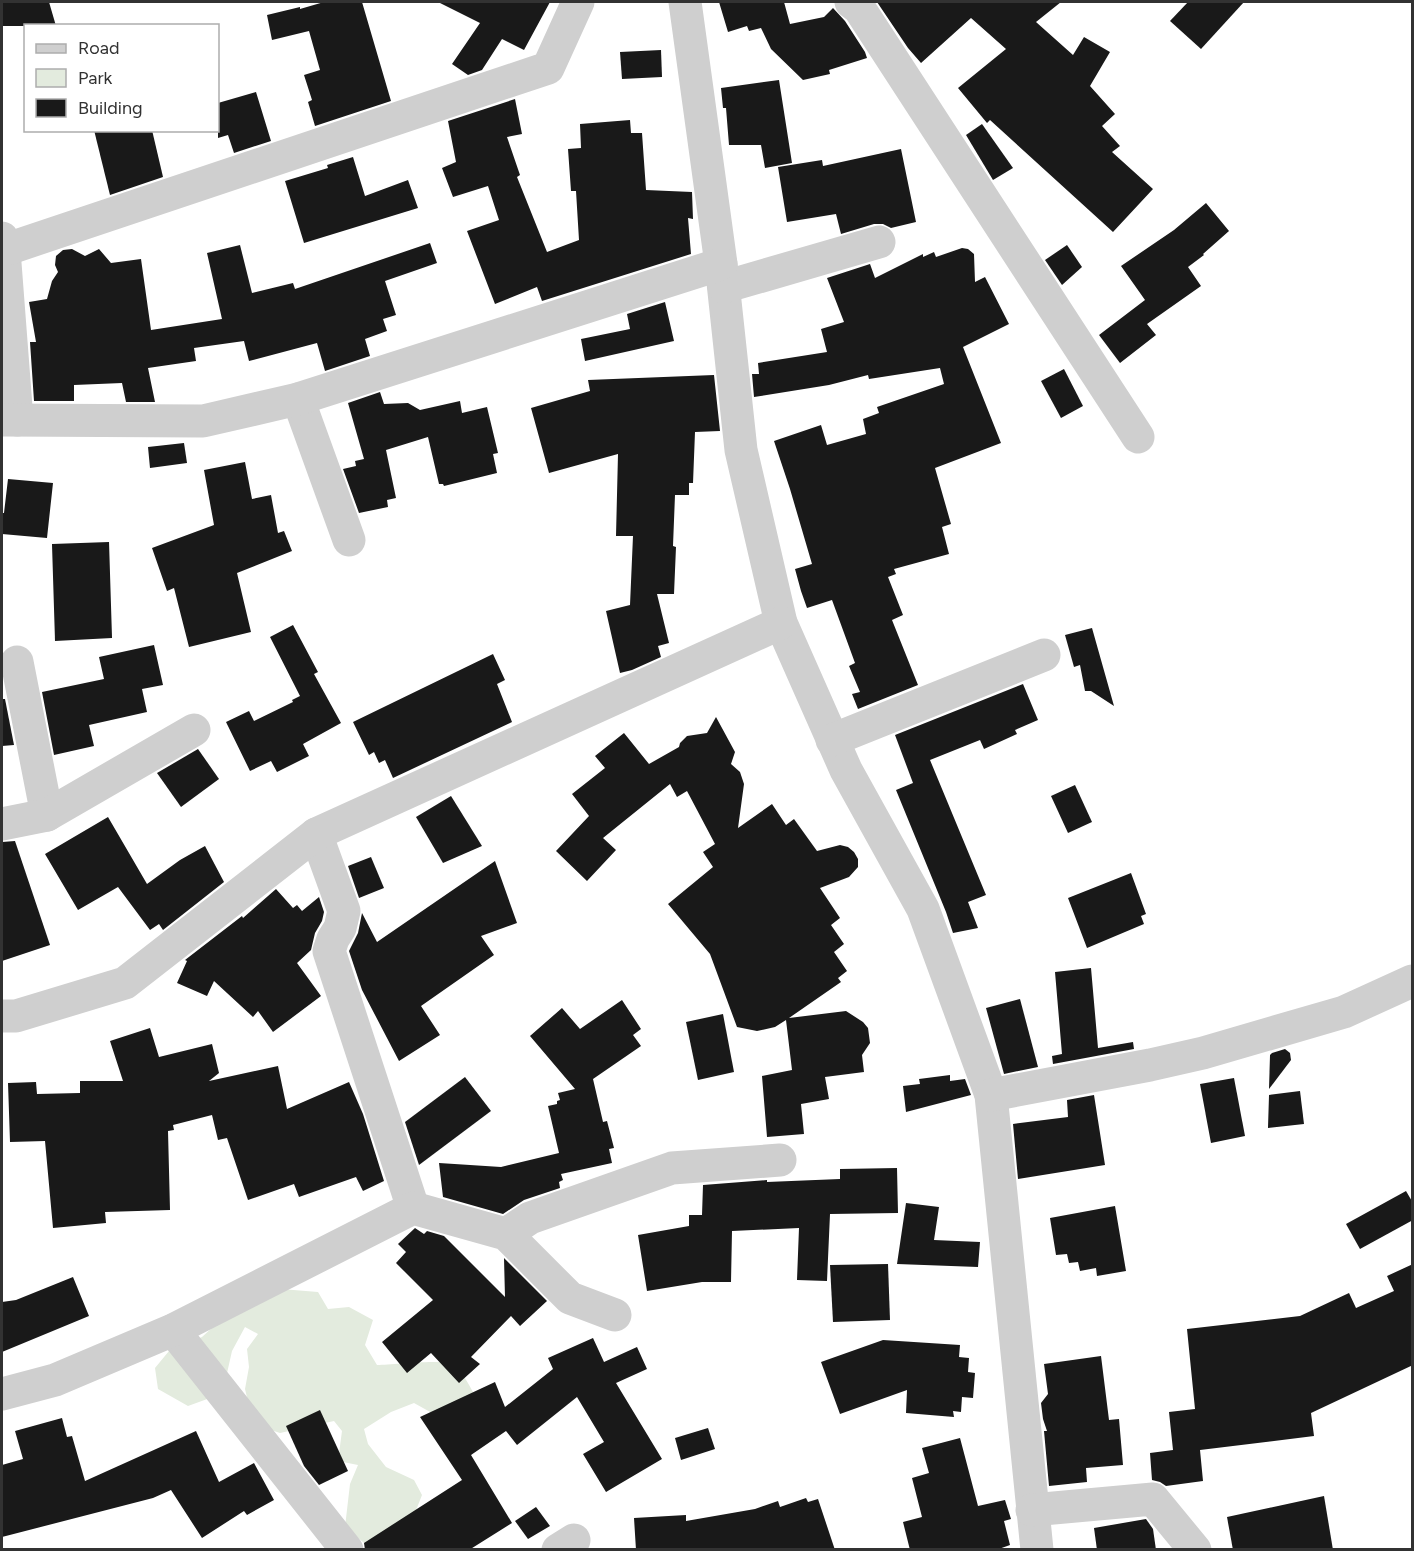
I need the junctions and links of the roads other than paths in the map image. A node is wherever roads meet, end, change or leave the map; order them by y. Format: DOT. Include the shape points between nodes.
graph roads {
  1 [pos="578,2"];
  2 [pos="685,2"];
  3 [pos="851,2"];
  4 [pos="879,242"];
  5 [pos="3,244"];
  6 [pos="722,276"];
  7 [pos="298,399"];
  8 [pos="9,420"];
  9 [pos="1138,436"];
  10 [pos="349,540"];
  11 [pos="781,623"];
  12 [pos="1044,655"];
  13 [pos="17,662"];
  14 [pos="194,729"];
  15 [pos="832,740"];
  16 [pos="47,815"];
  17 [pos="2,824"];
  18 [pos="316,834"];
  19 [pos="1413,981"];
  20 [pos="2,1016"];
  21 [pos="991,1095"];
  22 [pos="780,1160"];
  23 [pos="412,1208"];
  24 [pos="506,1234"];
  25 [pos="615,1315"];
  26 [pos="173,1330"];
  27 [pos="2,1394"];
  28 [pos="1032,1510"];
  29 [pos="347,1550"];
  30 [pos="1037,1550"];
  31 [pos="1194,1550"];
  1 -- 5 [label="street" via="548,68"];
  2 -- 6 [label="street"];
  3 -- 9 [label="street" via="859,8"];
  4 -- 6 [label="street"];
  5 -- 8 [label="street"];
  6 -- 7 [label="street"];
  6 -- 11 [label="street" via="741,450"];
  7 -- 8 [label="street" via="203,421"];
  7 -- 10 [label="street"];
  11 -- 15 [label="street"];
  11 -- 18 [label="street"];
  12 -- 15 [label="street"];
  13 -- 16 [label="street"];
  14 -- 16 [label="street"];
  15 -- 21 [label="street" via="923,909"];
  16 -- 17 [label="street"];
  18 -- 20 [label="street" via="125,983 16,1016"];
  18 -- 23 [label="street" via="344,911 329,951"];
  19 -- 21 [label="street" via="1344,1012 1203,1053"];
  21 -- 28 [label="street"];
  22 -- 24 [label="street" via="672,1168 530,1218"];
  23 -- 24 [label="street"];
  23 -- 26 [label="street"];
  24 -- 25 [label="street" via="570,1298"];
  26 -- 27 [label="street" via="55,1380"];
  26 -- 29 [label="street"];
  28 -- 30 [label="street"];
  28 -- 31 [label="street" via="1153,1499"];
}
